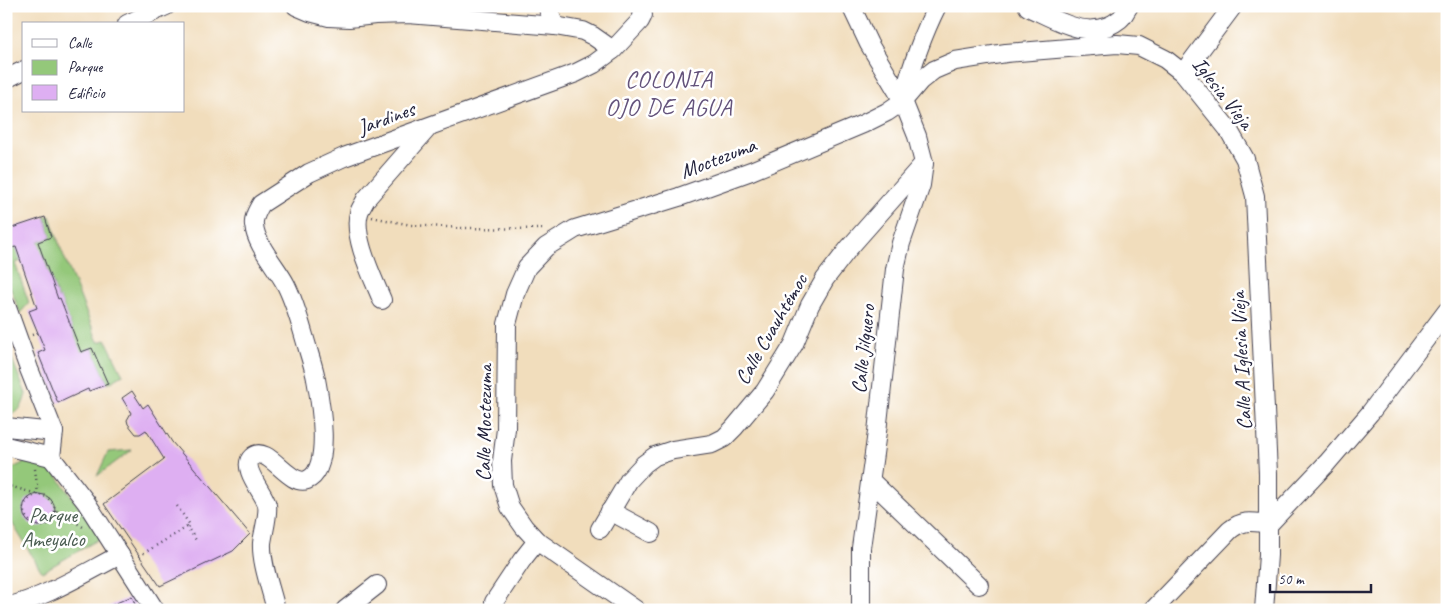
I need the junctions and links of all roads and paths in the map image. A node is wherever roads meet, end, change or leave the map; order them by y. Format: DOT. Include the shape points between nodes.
graph roads {
  1 [pos="166,6"];
  2 [pos="296,6"];
  3 [pos="547,6"];
  4 [pos="641,6"];
  5 [pos="851,6"];
  6 [pos="937,6"];
  7 [pos="1129,6"];
  8 [pos="1233,6"];
  9 [pos="1028,7"];
  10 [pos="133,16"];
  11 [pos="556,26"];
  12 [pos="613,50"];
  13 [pos="22,71"];
  14 [pos="1183,73"];
  15 [pos="6,79"];
  16 [pos="902,101"];
  17 [pos="430,126"];
  18 [pos="924,162"];
  19 [pos="1255,196"];
  20 [pos="359,212"];
  21 [pos="546,229"];
  22 [pos="546,247"];
  23 [pos="382,300"];
  24 [pos="6,305"];
  25 [pos="1447,311"];
  26 [pos="6,426"];
  27 [pos="54,432"];
  28 [pos="6,446"];
  29 [pos="33,453"];
  30 [pos="51,457"];
  31 [pos="870,480"];
  32 [pos="6,485"];
  33 [pos="38,494"];
  34 [pos="177,506"];
  35 [pos="55,510"];
  36 [pos="610,511"];
  37 [pos="1269,524"];
  38 [pos="187,527"];
  39 [pos="87,529"];
  40 [pos="600,529"];
  41 [pos="650,533"];
  42 [pos="196,540"];
  43 [pos="537,541"];
  44 [pos="120,555"];
  45 [pos="139,556"];
  46 [pos="979,584"];
  47 [pos="377,585"];
  48 [pos="494,602"];
  49 [pos="25,606"];
  50 [pos="6,607"];
  51 [pos="858,609"];
  52 [pos="155,610"];
  53 [pos="276,610"];
  54 [pos="345,610"];
  55 [pos="636,610"];
  56 [pos="1152,610"];
  57 [pos="1264,610"];
  1 -- 10 [label="street"];
  2 -- 11 [label="street" via="329,17 408,14"];
  3 -- 11 [label="street"];
  4 -- 12 [label="street, Jardines" via="643,15 640,22"];
  5 -- 16 [label="street, Calle Jilguero"];
  6 -- 16 [label="street" via="911,68"];
  7 -- 9 [label="street" via="1120,18 1093,30 1074,28"];
  8 -- 14 [label="street"];
  11 -- 12 [label="street" via="583,31"];
  12 -- 17 [label="street, Jardines" via="576,73"];
  13 -- 15 [label="street"];
  14 -- 16 [label="street, Iglesia Vieja" via="1165,59 1139,46 1117,44 1006,53 955,61 934,70"];
  14 -- 19 [label="street, Iglesia Vieja" via="1228,130 1245,159"];
  16 -- 18 [label="street, Calle Jilguero"];
  16 -- 22 [label="street, Moctezuma" via="863,124 760,167 679,198 574,229"];
  17 -- 20 [label="street" via="366,199"];
  17 -- 53 [label="street, Jardines" via="309,172 261,204 256,212 256,234 286,284 296,308 316,378 323,437 320,464 316,474 308,480 300,481 259,454 249,461 249,470 267,505 263,558"];
  18 -- 31 [label="street, Calle Jilguero" via="921,186 894,269"];
  18 -- 36 [label="street, Calle Cuauhtémoc" via="825,279 794,344 765,391 734,428 712,444 673,450 644,464 629,480"];
  19 -- 37 [label="street, Calle A Iglesia Vieja"];
  20 -- 21 [label="path" via="411,225"];
  20 -- 23 [label="street" via="359,237"];
  22 -- 43 [label="street, Calle Moctezuma" via="527,268 515,294 507,324 506,429 502,461 502,485 510,507"];
  24 -- 27 [label="street"];
  25 -- 37 [label="street" via="1370,413"];
  26 -- 27 [label="street"];
  27 -- 30 [label="street"];
  28 -- 29 [label="street"];
  29 -- 30 [label="street"];
  29 -- 33 [label="path"];
  30 -- 44 [label="street" via="86,502"];
  31 -- 46 [label="street"];
  31 -- 51 [label="street, Calle Jilguero" via="861,548"];
  32 -- 33 [label="path"];
  33 -- 35 [label="path" via="51,500"];
  33 -- 35 [label="path" via="25,503 24,513 29,522 38,526 48,523"];
  34 -- 38 [label="path" via="190,525"];
  35 -- 39 [label="path"];
  36 -- 40 [label="street, Calle Cuauhtémoc"];
  36 -- 41 [label="street"];
  37 -- 56 [label="street" via="1238,524"];
  37 -- 57 [label="street"];
  38 -- 42 [label="path"];
  38 -- 45 [label="path"];
  43 -- 48 [label="street"];
  43 -- 55 [label="street, Calle Moctezuma"];
  44 -- 49 [label="street"];
  44 -- 52 [label="street"];
  47 -- 54 [label="street"];
  49 -- 50 [label="street"];
}
